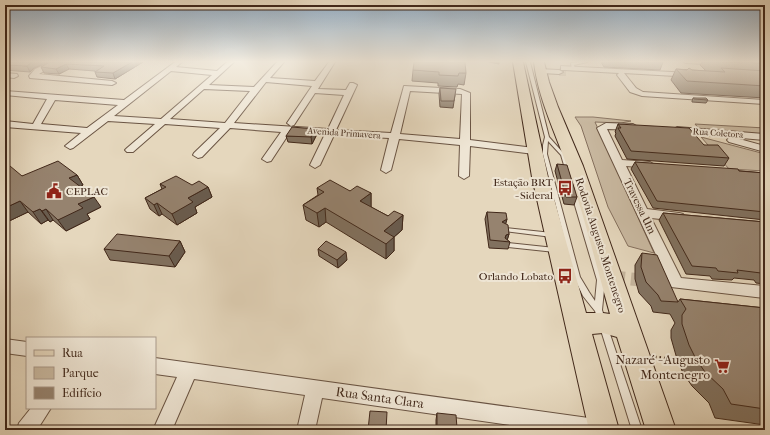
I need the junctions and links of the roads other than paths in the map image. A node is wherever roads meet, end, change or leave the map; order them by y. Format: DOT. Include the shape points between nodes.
graph roads {
  1 [pos="104,82"];
  2 [pos="153,82"];
  3 [pos="206,82"];
  4 [pos="263,82"];
  5 [pos="295,82"];
  6 [pos="528,82"];
  7 [pos="543,82"];
  8 [pos="627,82"];
  9 [pos="112,83"];
  10 [pos="318,84"];
  11 [pos="202,86"];
  12 [pos="256,89"];
  13 [pos="313,91"];
  14 [pos="5,93"];
  15 [pos="53,96"];
  16 [pos="765,102"];
  17 [pos="126,103"];
  18 [pos="539,106"];
  19 [pos="114,112"];
  20 [pos="106,118"];
  21 [pos="165,118"];
  22 [pos="230,122"];
  23 [pos="5,124"];
  24 [pos="36,126"];
  25 [pos="289,126"];
  26 [pos="641,127"];
  27 [pos="332,129"];
  28 [pos="671,130"];
  29 [pos="89,131"];
  30 [pos="708,133"];
  31 [pos="395,134"];
  32 [pos="765,137"];
  33 [pos="464,138"];
  34 [pos="538,143"];
  35 [pos="70,146"];
  36 [pos="765,149"];
  37 [pos="130,150"];
  38 [pos="198,155"];
  39 [pos="267,159"];
  40 [pos="619,163"];
  41 [pos="315,165"];
  42 [pos="664,166"];
  43 [pos="386,170"];
  44 [pos="464,176"];
  45 [pos="570,180"];
  46 [pos="572,187"];
  47 [pos="644,213"];
  48 [pos="689,218"];
  49 [pos="506,230"];
  50 [pos="555,242"];
  51 [pos="507,245"];
  52 [pos="765,292"];
  53 [pos="600,316"];
  54 [pos="578,324"];
  55 [pos="627,329"];
  56 [pos="5,346"];
  57 [pos="26,349"];
  58 [pos="156,366"];
  59 [pos="189,371"];
  60 [pos="315,388"];
  61 [pos="41,409"];
  62 [pos="26,430"];
  63 [pos="162,430"];
  64 [pos="306,430"];
  65 [pos="604,430"];
  66 [pos="637,430"];
  67 [pos="661,430"];
  1 -- 9 [label="street"];
  2 -- 17 [label="street"];
  3 -- 11 [label="street"];
  4 -- 12 [label="street"];
  5 -- 10 [label="street"];
  6 -- 18 [label="main road, Rodovia Augusto Montenegro"];
  7 -- 18 [label="main road, Rodovia Augusto Montenegro"];
  8 -- 16 [label="street" via="633,90 642,94"];
  10 -- 13 [label="street"];
  11 -- 12 [label="street"];
  11 -- 21 [label="street"];
  12 -- 22 [label="street"];
  13 -- 25 [label="street"];
  13 -- 27 [label="street" via="351,89"];
  14 -- 15 [label="street"];
  15 -- 17 [label="street"];
  15 -- 24 [label="street"];
  17 -- 19 [label="street"];
  18 -- 34 [label="main road, Rodovia Augusto Montenegro"];
  18 -- 55 [label="main road, Rodovia Augusto Montenegro" via="575,166"];
  19 -- 20 [label="street"];
  19 -- 21 [label="street, Avenida Primavera"];
  20 -- 21 [label="street, Avenida Primavera"];
  20 -- 29 [label="street"];
  21 -- 22 [label="street, Avenida Primavera"];
  21 -- 37 [label="street"];
  22 -- 25 [label="street, Avenida Primavera"];
  22 -- 38 [label="street"];
  23 -- 24 [label="street"];
  24 -- 29 [label="street"];
  25 -- 27 [label="street, Avenida Primavera"];
  25 -- 39 [label="street"];
  26 -- 40 [label="street, Travessa Um" via="603,126"];
  27 -- 31 [label="street, Avenida Primavera"];
  27 -- 41 [label="street"];
  28 -- 30 [label="street, Rua Coletora"];
  29 -- 35 [label="street"];
  30 -- 32 [label="street, Rua Coletora"];
  30 -- 36 [label="street"];
  31 -- 33 [label="street, Avenida Primavera"];
  31 -- 33 [label="street" via="405,90 413,88 466,93"];
  31 -- 43 [label="street"];
  33 -- 34 [label="street, Avenida Primavera"];
  33 -- 44 [label="street"];
  34 -- 45 [label="lane" via="562,155"];
  34 -- 50 [label="main road, Rodovia Augusto Montenegro"];
  34 -- 53 [label="lane" via="545,144 545,154 577,277"];
  40 -- 42 [label="street"];
  40 -- 47 [label="street, Travessa Um"];
  46 -- 53 [label="lane" via="601,280"];
  47 -- 48 [label="street"];
  47 -- 52 [label="street, Travessa Um" via="676,284"];
  49 -- 50 [label="lane"];
  50 -- 51 [label="lane"];
  50 -- 54 [label="main road, Rodovia Augusto Montenegro"];
  53 -- 54 [label="main road"];
  53 -- 55 [label="main road"];
  53 -- 66 [label="lane"];
  54 -- 65 [label="main road, Rodovia Augusto Montenegro"];
  55 -- 67 [label="main road, Rodovia Augusto Montenegro"];
  56 -- 57 [label="street"];
  58 -- 59 [label="street, Rua Santa Clara"];
  59 -- 60 [label="street, Rua Santa Clara"];
  59 -- 63 [label="street"];
  60 -- 64 [label="street"];
  60 -- 65 [label="street, Rua Santa Clara"];
  61 -- 62 [label="street"];
}
